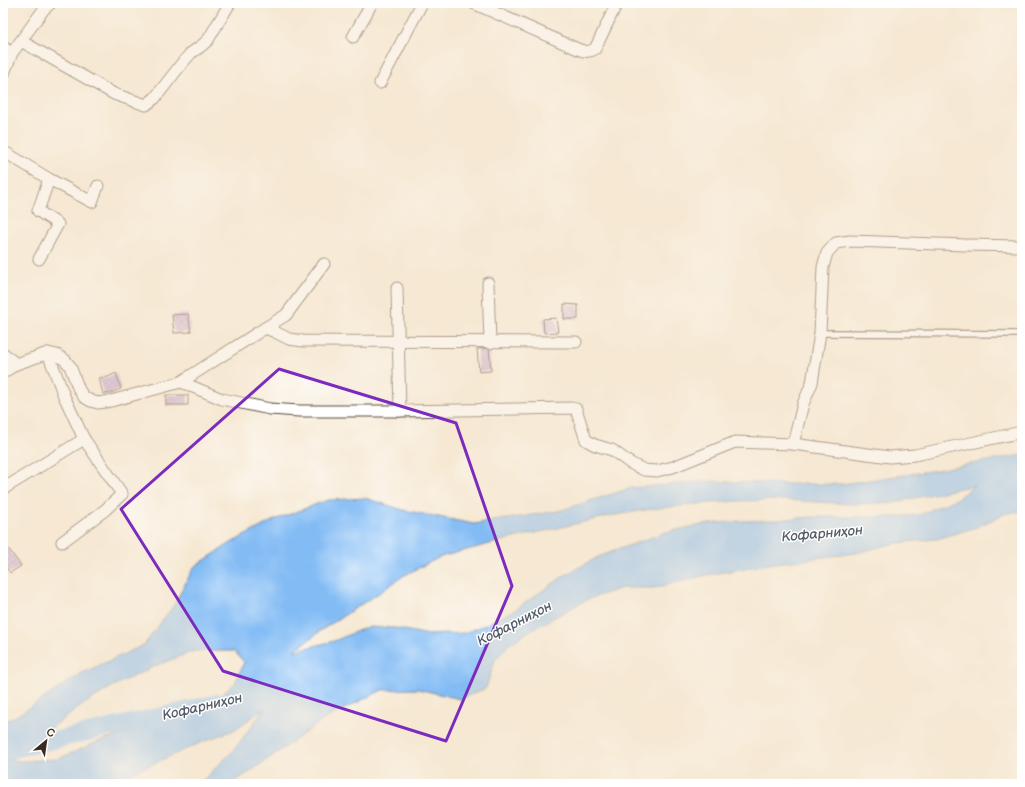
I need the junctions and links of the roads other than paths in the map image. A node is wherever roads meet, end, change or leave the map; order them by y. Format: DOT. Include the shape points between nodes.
graph roads {
  1 [pos="51,3"];
  2 [pos="230,3"];
  3 [pos="372,3"];
  4 [pos="422,3"];
  5 [pos="473,3"];
  6 [pos="616,3"];
  7 [pos="353,37"];
  8 [pos="21,41"];
  9 [pos="8,50"];
  10 [pos="3,76"];
  11 [pos="380,83"];
  12 [pos="3,151"];
  13 [pos="49,179"];
  14 [pos="98,186"];
  15 [pos="1022,246"];
  16 [pos="38,259"];
  17 [pos="324,264"];
  18 [pos="488,282"];
  19 [pos="398,288"];
  20 [pos="265,328"];
  21 [pos="820,333"];
  22 [pos="1022,334"];
  23 [pos="399,342"];
  24 [pos="576,342"];
  25 [pos="490,343"];
  26 [pos="48,353"];
  27 [pos="3,354"];
  28 [pos="16,364"];
  29 [pos="3,373"];
  30 [pos="180,382"];
  31 [pos="400,411"];
  32 [pos="1022,432"];
  33 [pos="84,439"];
  34 [pos="793,444"];
  35 [pos="3,489"];
  36 [pos="62,542"];
  1 -- 8 [label="street"];
  2 -- 8 [label="street" via="208,40 182,62 155,98 146,105 114,94"];
  3 -- 7 [label="street"];
  4 -- 11 [label="street"];
  5 -- 6 [label="street" via="590,52 595,49"];
  8 -- 9 [label="street"];
  9 -- 10 [label="street"];
  12 -- 13 [label="street"];
  13 -- 14 [label="street" via="92,202"];
  13 -- 16 [label="street" via="38,212 58,224"];
  15 -- 21 [label="street" via="850,241 836,243 827,253 823,267"];
  17 -- 20 [label="street" via="286,315"];
  18 -- 25 [label="street"];
  19 -- 23 [label="street"];
  20 -- 23 [label="street" via="289,339 303,342"];
  20 -- 30 [label="street"];
  21 -- 22 [label="lane"];
  21 -- 34 [label="street" via="812,383"];
  23 -- 25 [label="street"];
  23 -- 31 [label="street"];
  24 -- 25 [label="street"];
  26 -- 28 [label="street"];
  26 -- 30 [label="street" via="65,360 84,397 98,403"];
  26 -- 33 [label="street"];
  27 -- 28 [label="street"];
  28 -- 29 [label="street"];
  30 -- 31 [label="street" via="222,399 270,409"];
  31 -- 34 [label="street" via="576,409 586,440 612,450 644,470 657,471 673,467 735,442"];
  32 -- 34 [label="street" via="915,455 890,457"];
  33 -- 35 [label="street"];
  33 -- 36 [label="street" via="122,494"];
}
